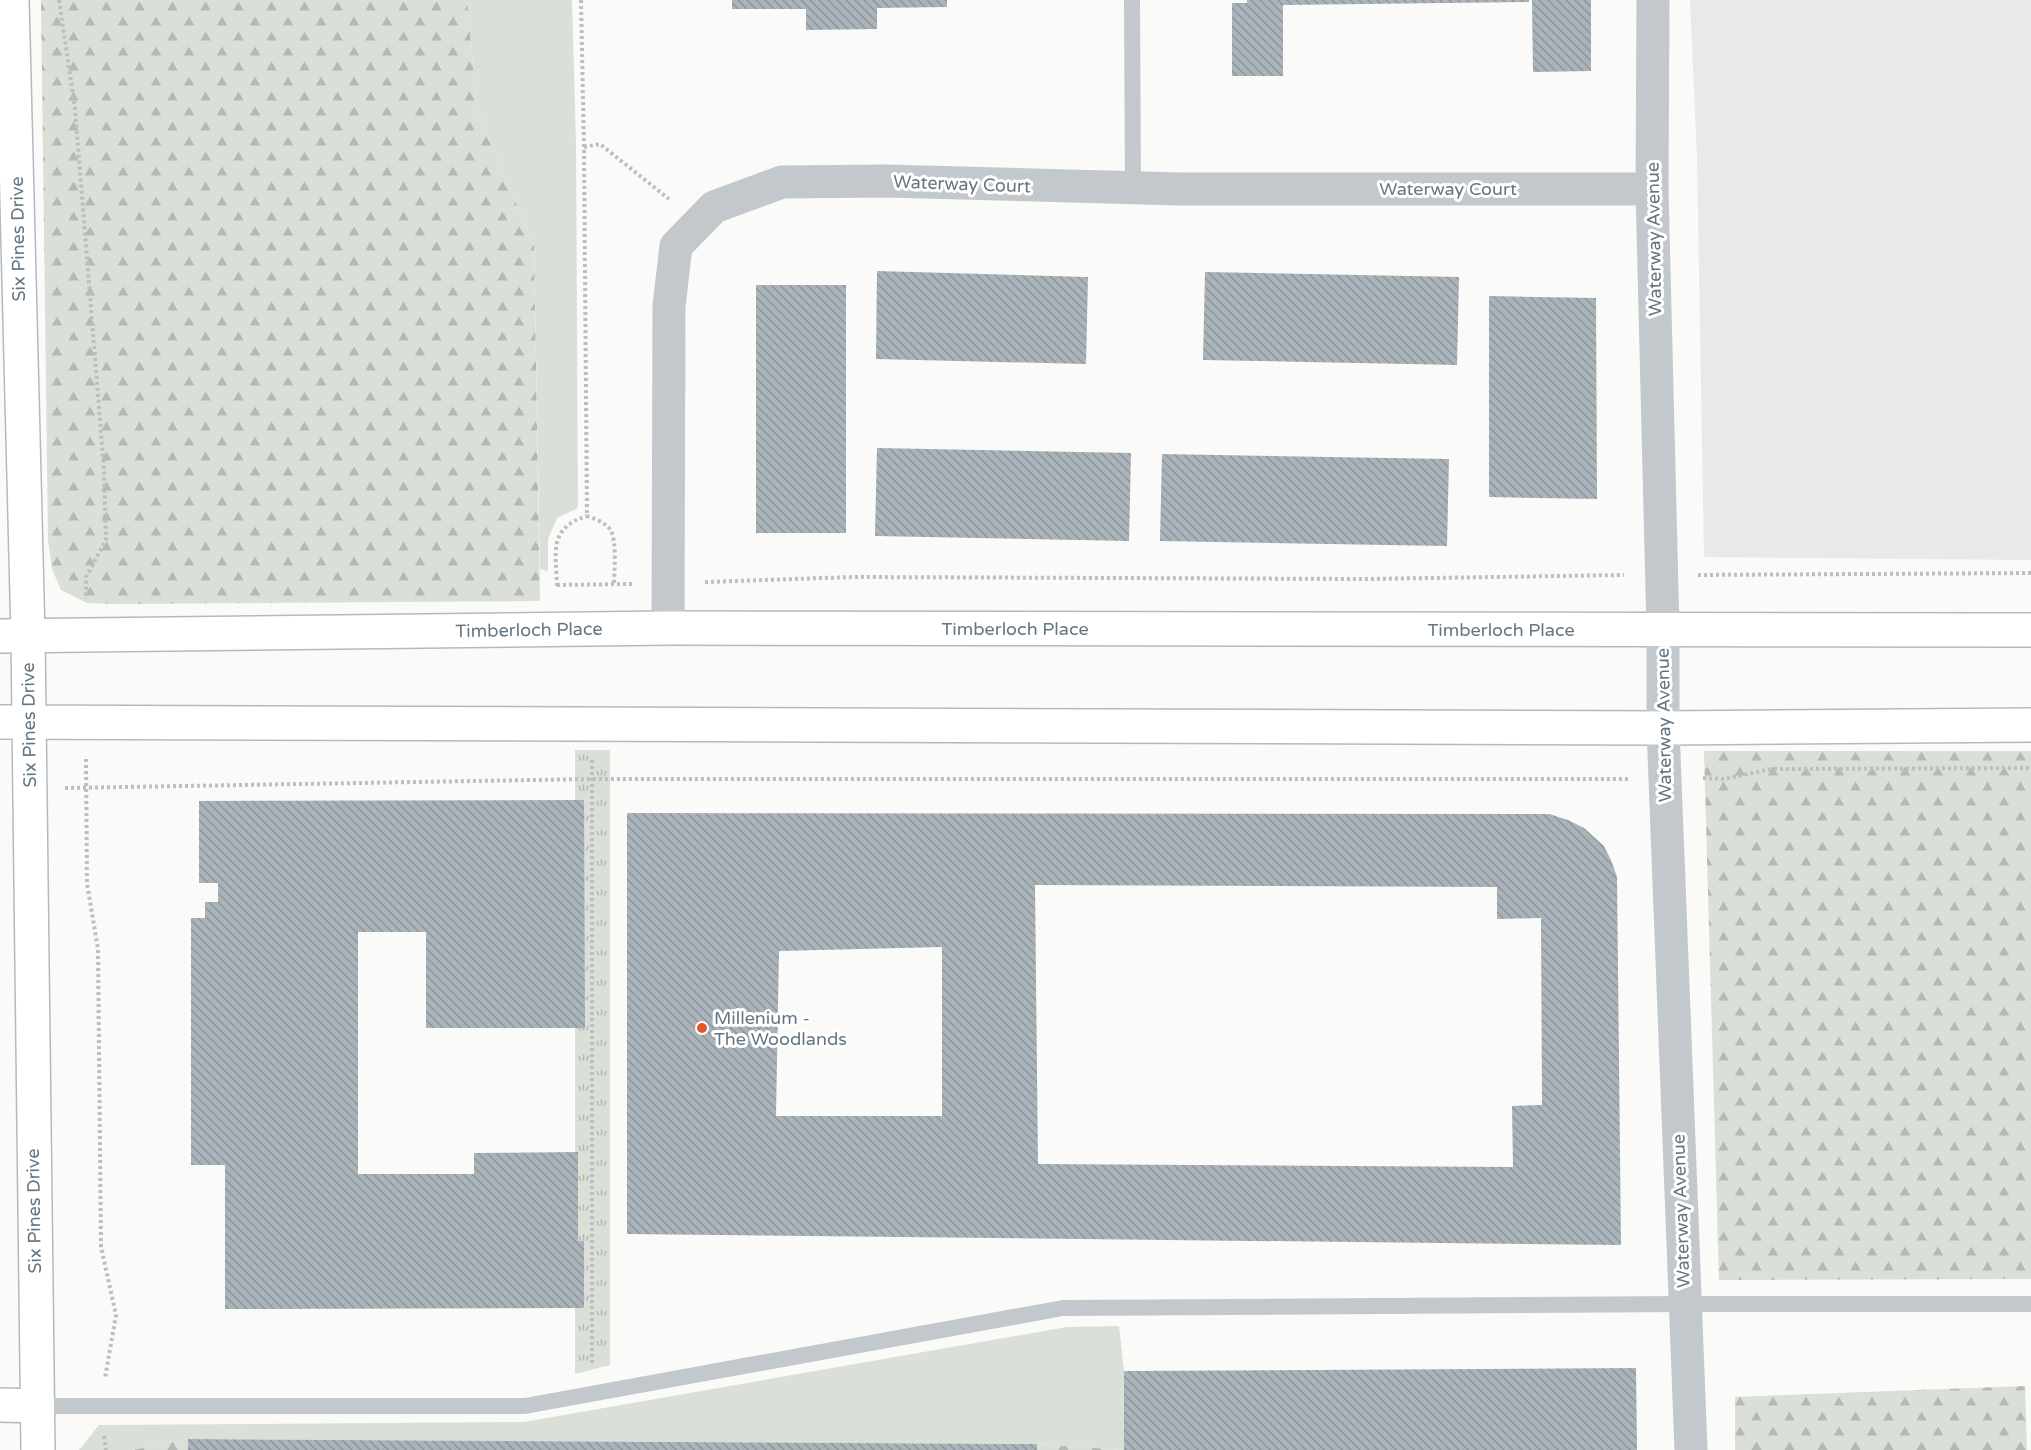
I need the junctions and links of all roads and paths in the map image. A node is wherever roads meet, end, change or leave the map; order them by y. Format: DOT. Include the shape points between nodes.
graph roads {
  1 [pos="12,0"];
  2 [pos="59,0"];
  3 [pos="581,0"];
  4 [pos="1132,0"];
  5 [pos="1653,0"];
  6 [pos="584,147"];
  7 [pos="1133,188"];
  8 [pos="1652,189"];
  9 [pos="699,222"];
  10 [pos="587,516"];
  11 [pos="2031,573"];
  12 [pos="1662,575"];
  13 [pos="668,583"];
  14 [pos="614,585"];
  15 [pos="668,628"];
  16 [pos="614,629"];
  17 [pos="1663,630"];
  18 [pos="2031,630"];
  19 [pos="87,635"];
  20 [pos="14,636"];
  21 [pos="14,722"];
  22 [pos="87,722"];
  23 [pos="591,723"];
  24 [pos="2031,725"];
  25 [pos="1663,728"];
  26 [pos="2031,768"];
  27 [pos="1664,776"];
  28 [pos="592,779"];
  29 [pos="85,787"];
  30 [pos="29,789"];
  31 [pos="1685,1304"];
  32 [pos="2031,1305"];
  33 [pos="592,1393"];
  34 [pos="0,1405"];
  35 [pos="36,1406"];
  36 [pos="100,1406"];
  37 [pos="38,1450"];
  38 [pos="106,1450"];
  39 [pos="1691,1450"];
  1 -- 20 [label="street, Six Pines Drive"];
  2 -- 19 [label="path" via="75,109 104,470 106,540 86,577"];
  3 -- 6 [label="path"];
  4 -- 7 [label="lane"];
  5 -- 8 [label="street, Waterway Avenue"];
  6 -- 9 [label="path" via="600,144"];
  6 -- 10 [label="path"];
  7 -- 8 [label="street, Waterway Court"];
  7 -- 9 [label="street, Waterway Court" via="782,182 714,207"];
  8 -- 12 [label="street, Waterway Avenue"];
  9 -- 13 [label="street, Waterway Court" via="676,246 669,306"];
  10 -- 14 [label="path" via="611,530"];
  10 -- 14 [label="path" via="572,520 561,531 556,543 557,585"];
  11 -- 12 [label="path"];
  12 -- 13 [label="path" via="1366,579 853,577"];
  12 -- 17 [label="street, Waterway Avenue"];
  13 -- 14 [label="path"];
  13 -- 15 [label="street, Waterway Court"];
  14 -- 16 [label="path"];
  15 -- 16 [label="street, Timberloch Place"];
  15 -- 17 [label="street, Timberloch Place"];
  16 -- 19 [label="street, Timberloch Place"];
  17 -- 18 [label="street, Timberloch Place"];
  17 -- 25 [label="street, Waterway Avenue"];
  19 -- 20 [label="street, Timberloch Place"];
  20 -- 21 [label="street, Six Pines Drive"];
  21 -- 22 [label="street"];
  21 -- 30 [label="street, Six Pines Drive"];
  22 -- 23 [label="street"];
  22 -- 29 [label="path"];
  23 -- 25 [label="street"];
  23 -- 28 [label="path"];
  24 -- 25 [label="street"];
  25 -- 27 [label="street, Waterway Avenue"];
  26 -- 27 [label="path" via="1772,769 1724,779"];
  27 -- 28 [label="path" via="1615,780"];
  27 -- 31 [label="street, Waterway Avenue"];
  28 -- 29 [label="path"];
  28 -- 33 [label="path"];
  29 -- 30 [label="path"];
  29 -- 36 [label="path" via="87,884 98,950 100,1247 116,1315"];
  30 -- 35 [label="street, Six Pines Drive"];
  31 -- 32 [label="lane"];
  31 -- 33 [label="lane" via="1062,1308"];
  31 -- 39 [label="street, Waterway Avenue"];
  33 -- 36 [label="lane" via="525,1406"];
  34 -- 35 [label="street"];
  35 -- 36 [label="lane"];
  35 -- 37 [label="street, Six Pines Drive"];
  36 -- 38 [label="path"];
}
